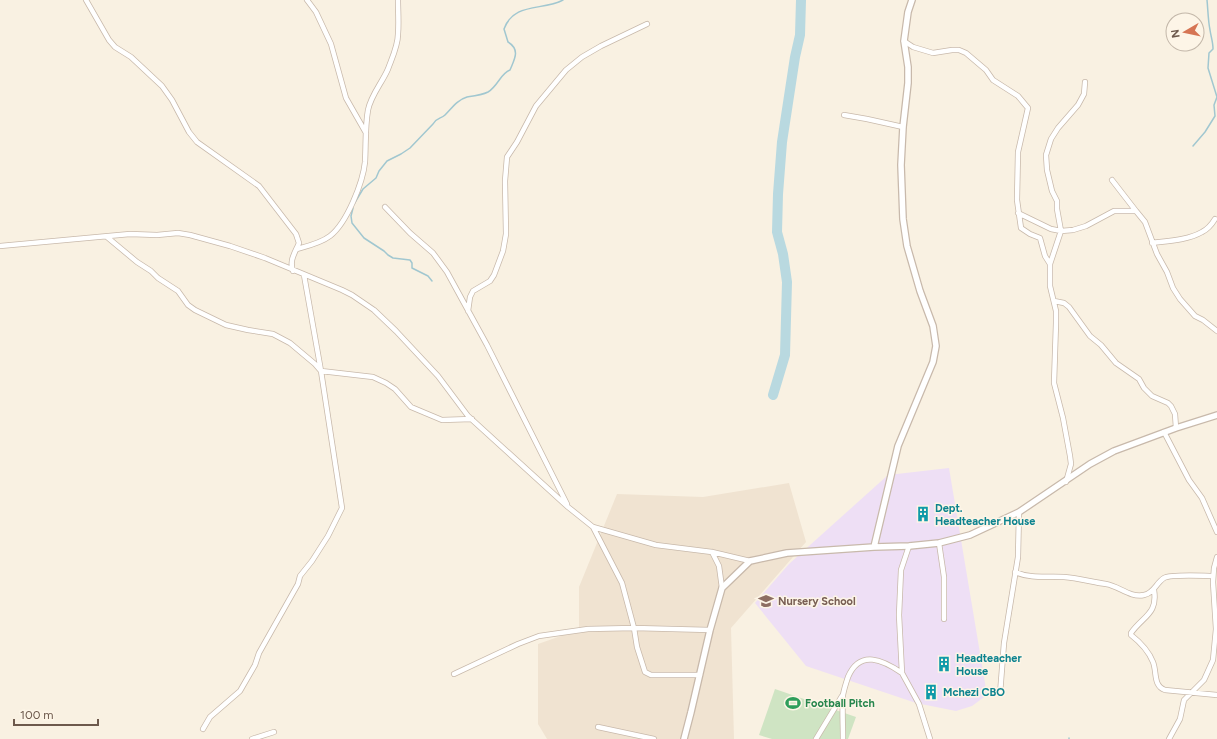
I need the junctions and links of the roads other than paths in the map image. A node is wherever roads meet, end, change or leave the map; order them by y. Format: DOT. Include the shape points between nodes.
graph roads {
  1 [pos="86,0"];
  2 [pos="307,0"];
  3 [pos="398,0"];
  4 [pos="912,0"];
  5 [pos="647,24"];
  6 [pos="904,41"];
  7 [pos="1085,82"];
  8 [pos="844,115"];
  9 [pos="903,127"];
  10 [pos="366,133"];
  11 [pos="1112,180"];
  12 [pos="385,206"];
  13 [pos="1136,211"];
  14 [pos="1018,213"];
  15 [pos="1215,218"];
  16 [pos="1061,231"];
  17 [pos="107,237"];
  18 [pos="1152,243"];
  19 [pos="0,246"];
  20 [pos="296,249"];
  21 [pos="1050,264"];
  22 [pos="293,271"];
  23 [pos="304,275"];
  24 [pos="1054,301"];
  25 [pos="468,311"];
  26 [pos="1217,331"];
  27 [pos="321,371"];
  28 [pos="1217,415"];
  29 [pos="472,419"];
  30 [pos="1176,428"];
  31 [pos="1164,432"];
  32 [pos="1066,482"];
  33 [pos="568,507"];
  34 [pos="1019,512"];
  35 [pos="593,527"];
  36 [pos="1217,532"];
  37 [pos="939,543"];
  38 [pos="909,546"];
  39 [pos="874,547"];
  40 [pos="712,552"];
  41 [pos="1217,557"];
  42 [pos="750,561"];
  43 [pos="1015,572"];
  44 [pos="1213,576"];
  45 [pos="722,588"];
  46 [pos="1215,588"];
  47 [pos="1154,590"];
  48 [pos="944,619"];
  49 [pos="634,628"];
  50 [pos="710,630"];
  51 [pos="1216,652"];
  52 [pos="902,673"];
  53 [pos="454,674"];
  54 [pos="700,675"];
  55 [pos="1190,693"];
  56 [pos="843,694"];
  57 [pos="1000,694"];
  58 [pos="1217,695"];
  59 [pos="598,727"];
  60 [pos="203,729"];
  61 [pos="274,732"];
  62 [pos="252,739"];
  63 [pos="654,739"];
  64 [pos="684,739"];
  65 [pos="816,739"];
  66 [pos="843,739"];
  67 [pos="930,739"];
  68 [pos="1169,739"];
  1 -- 20 [label="street" via="109,40 162,86 196,142 259,186 296,234 299,243"];
  2 -- 10 [label="street" via="316,12 331,44 346,98"];
  3 -- 10 [label="street" via="396,47 368,109"];
  4 -- 6 [label="street"];
  5 -- 25 [label="street" via="582,57 566,70 536,106 507,157 506,234 503,250 490,281 474,291 470,297"];
  6 -- 9 [label="street" via="908,83"];
  6 -- 14 [label="street" via="913,47 933,53 959,50 966,53 994,80 1025,102 1028,108 1018,152"];
  7 -- 16 [label="street" via="1084,94 1050,139 1046,155"];
  8 -- 9 [label="street"];
  9 -- 39 [label="street" via="901,165 904,233 933,326 936,346 933,362 900,441"];
  10 -- 20 [label="street" via="365,162 360,185 341,223 332,235 324,240"];
  11 -- 13 [label="street"];
  12 -- 25 [label="street" via="433,253 447,272"];
  13 -- 16 [label="street" via="1114,211 1086,226"];
  13 -- 18 [label="street" via="1145,222"];
  14 -- 16 [label="street" via="1051,229"];
  14 -- 21 [label="street" via="1021,228 1040,238"];
  15 -- 18 [label="street" via="1211,225 1192,236"];
  16 -- 21 [label="street"];
  17 -- 19 [label="street"];
  17 -- 22 [label="street" via="130,234 190,235 265,258"];
  17 -- 27 [label="street" via="178,291 195,310 226,325 273,334 290,343"];
  18 -- 26 [label="street" via="1180,299 1195,316"];
  20 -- 22 [label="street" via="291,259"];
  21 -- 24 [label="street" via="1050,286"];
  22 -- 23 [label="street"];
  23 -- 27 [label="street"];
  23 -- 29 [label="street" via="352,295 374,310 438,376"];
  24 -- 30 [label="street" via="1064,303 1090,336 1116,363 1139,379 1152,396 1171,406 1175,414"];
  24 -- 32 [label="street" via="1054,383 1071,464"];
  25 -- 33 [label="street"];
  27 -- 29 [label="street" via="373,377 395,390 411,407 442,420"];
  27 -- 60 [label="street" via="342,508 328,536 300,576 240,691 210,717"];
  28 -- 30 [label="street"];
  29 -- 33 [label="street"];
  30 -- 31 [label="street"];
  31 -- 32 [label="street" via="1114,451 1090,464"];
  31 -- 36 [label="street" via="1189,480 1202,498"];
  32 -- 34 [label="street"];
  33 -- 35 [label="street"];
  34 -- 37 [label="street" via="970,535"];
  34 -- 43 [label="street"];
  35 -- 40 [label="street" via="656,545"];
  35 -- 49 [label="street" via="622,583"];
  37 -- 38 [label="street"];
  37 -- 48 [label="street" via="944,577"];
  38 -- 39 [label="street"];
  38 -- 52 [label="street" via="901,570 899,615"];
  39 -- 42 [label="street" via="787,553"];
  40 -- 42 [label="street"];
  40 -- 45 [label="street" via="719,566"];
  41 -- 44 [label="street"];
  42 -- 45 [label="street"];
  43 -- 47 [label="street" via="1025,576 1064,577 1112,585 1139,596"];
  43 -- 57 [label="street" via="1004,642"];
  44 -- 46 [label="street"];
  44 -- 47 [label="street" via="1170,576 1161,580"];
  45 -- 50 [label="street"];
  46 -- 51 [label="street"];
  47 -- 55 [label="street" via="1153,609 1131,635 1139,641 1151,658 1157,682 1162,689"];
  49 -- 50 [label="street"];
  49 -- 53 [label="street" via="588,629 539,636"];
  49 -- 54 [label="street" via="637,647 647,674"];
  50 -- 54 [label="street"];
  51 -- 55 [label="street" via="1204,680"];
  52 -- 56 [label="street" via="875,660 860,662 854,666"];
  52 -- 67 [label="street" via="919,704"];
  54 -- 64 [label="street"];
  55 -- 58 [label="street"];
  55 -- 68 [label="street" via="1184,700 1180,718"];
  56 -- 65 [label="street"];
  56 -- 66 [label="street"];
  59 -- 63 [label="street"];
  61 -- 62 [label="street"];
}
